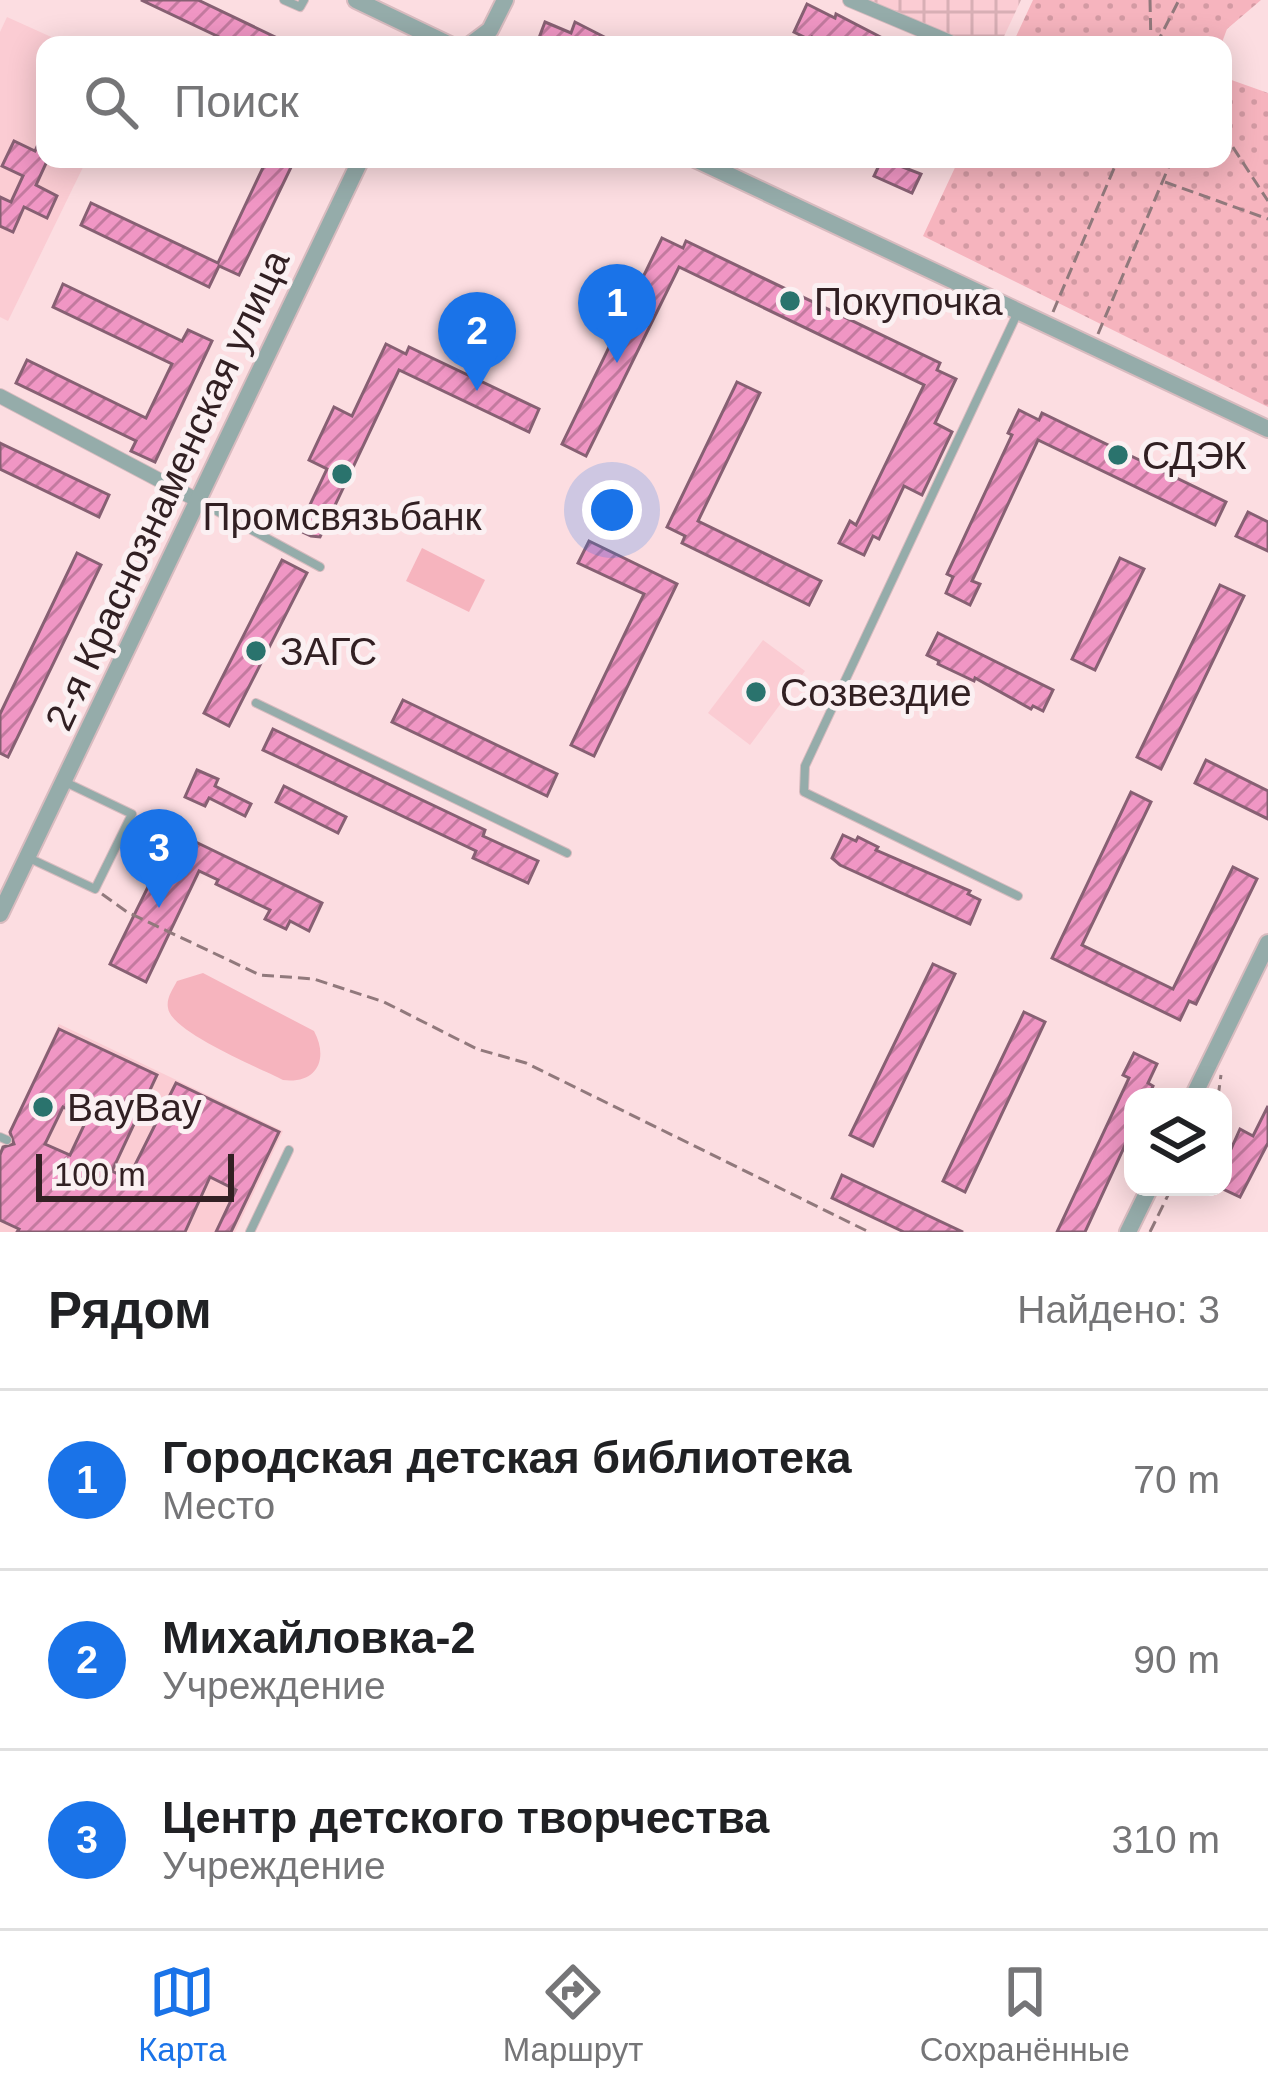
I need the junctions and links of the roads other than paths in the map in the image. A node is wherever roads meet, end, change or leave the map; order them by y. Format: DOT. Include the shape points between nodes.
graph roads {
  1 [pos="284,0"];
  2 [pos="304,0"];
  3 [pos="356,0"];
  4 [pos="505,0"];
  5 [pos="850,0"];
  6 [pos="396,19"];
  7 [pos="403,36"];
  8 [pos="431,36"];
  9 [pos="492,36"];
  10 [pos="936,36"];
  11 [pos="357,168"];
  12 [pos="714,168"];
  13 [pos="1018,313"];
  14 [pos="0,396"];
  15 [pos="1268,429"];
  16 [pos="197,500"];
  17 [pos="320,567"];
  18 [pos="256,703"];
  19 [pos="64,782"];
  20 [pos="567,853"];
  21 [pos="28,857"];
  22 [pos="1018,896"];
  23 [pos="0,914"];
  24 [pos="1268,943"];
  25 [pos="1197,1088"];
  26 [pos="289,1150"];
  27 [pos="1146,1196"];
  28 [pos="250,1232"];
  29 [pos="1128,1232"];
  1 -- 2 [label="lane" via="299,7"];
  3 -- 6 [label="street"];
  4 -- 9 [label="street"];
  5 -- 10 [label="street"];
  6 -- 7 [label="street"];
  6 -- 8 [label="street"];
  11 -- 16 [label="street, 2-я Краснознаменская улица"];
  12 -- 13 [label="street"];
  13 -- 15 [label="street"];
  13 -- 22 [label="lane" via="805,766 804,792"];
  14 -- 16 [label="street"];
  16 -- 17 [label="lane"];
  16 -- 19 [label="street, 2-я Краснознаменская улица"];
  18 -- 20 [label="lane"];
  19 -- 21 [label="street, 2-я Краснознаменская улица"];
  19 -- 21 [label="lane" via="132,814 95,890"];
  21 -- 23 [label="street, 2-я Краснознаменская улица"];
  24 -- 25 [label="street"];
  26 -- 28 [label="lane"];
  27 -- 29 [label="street"];
}
